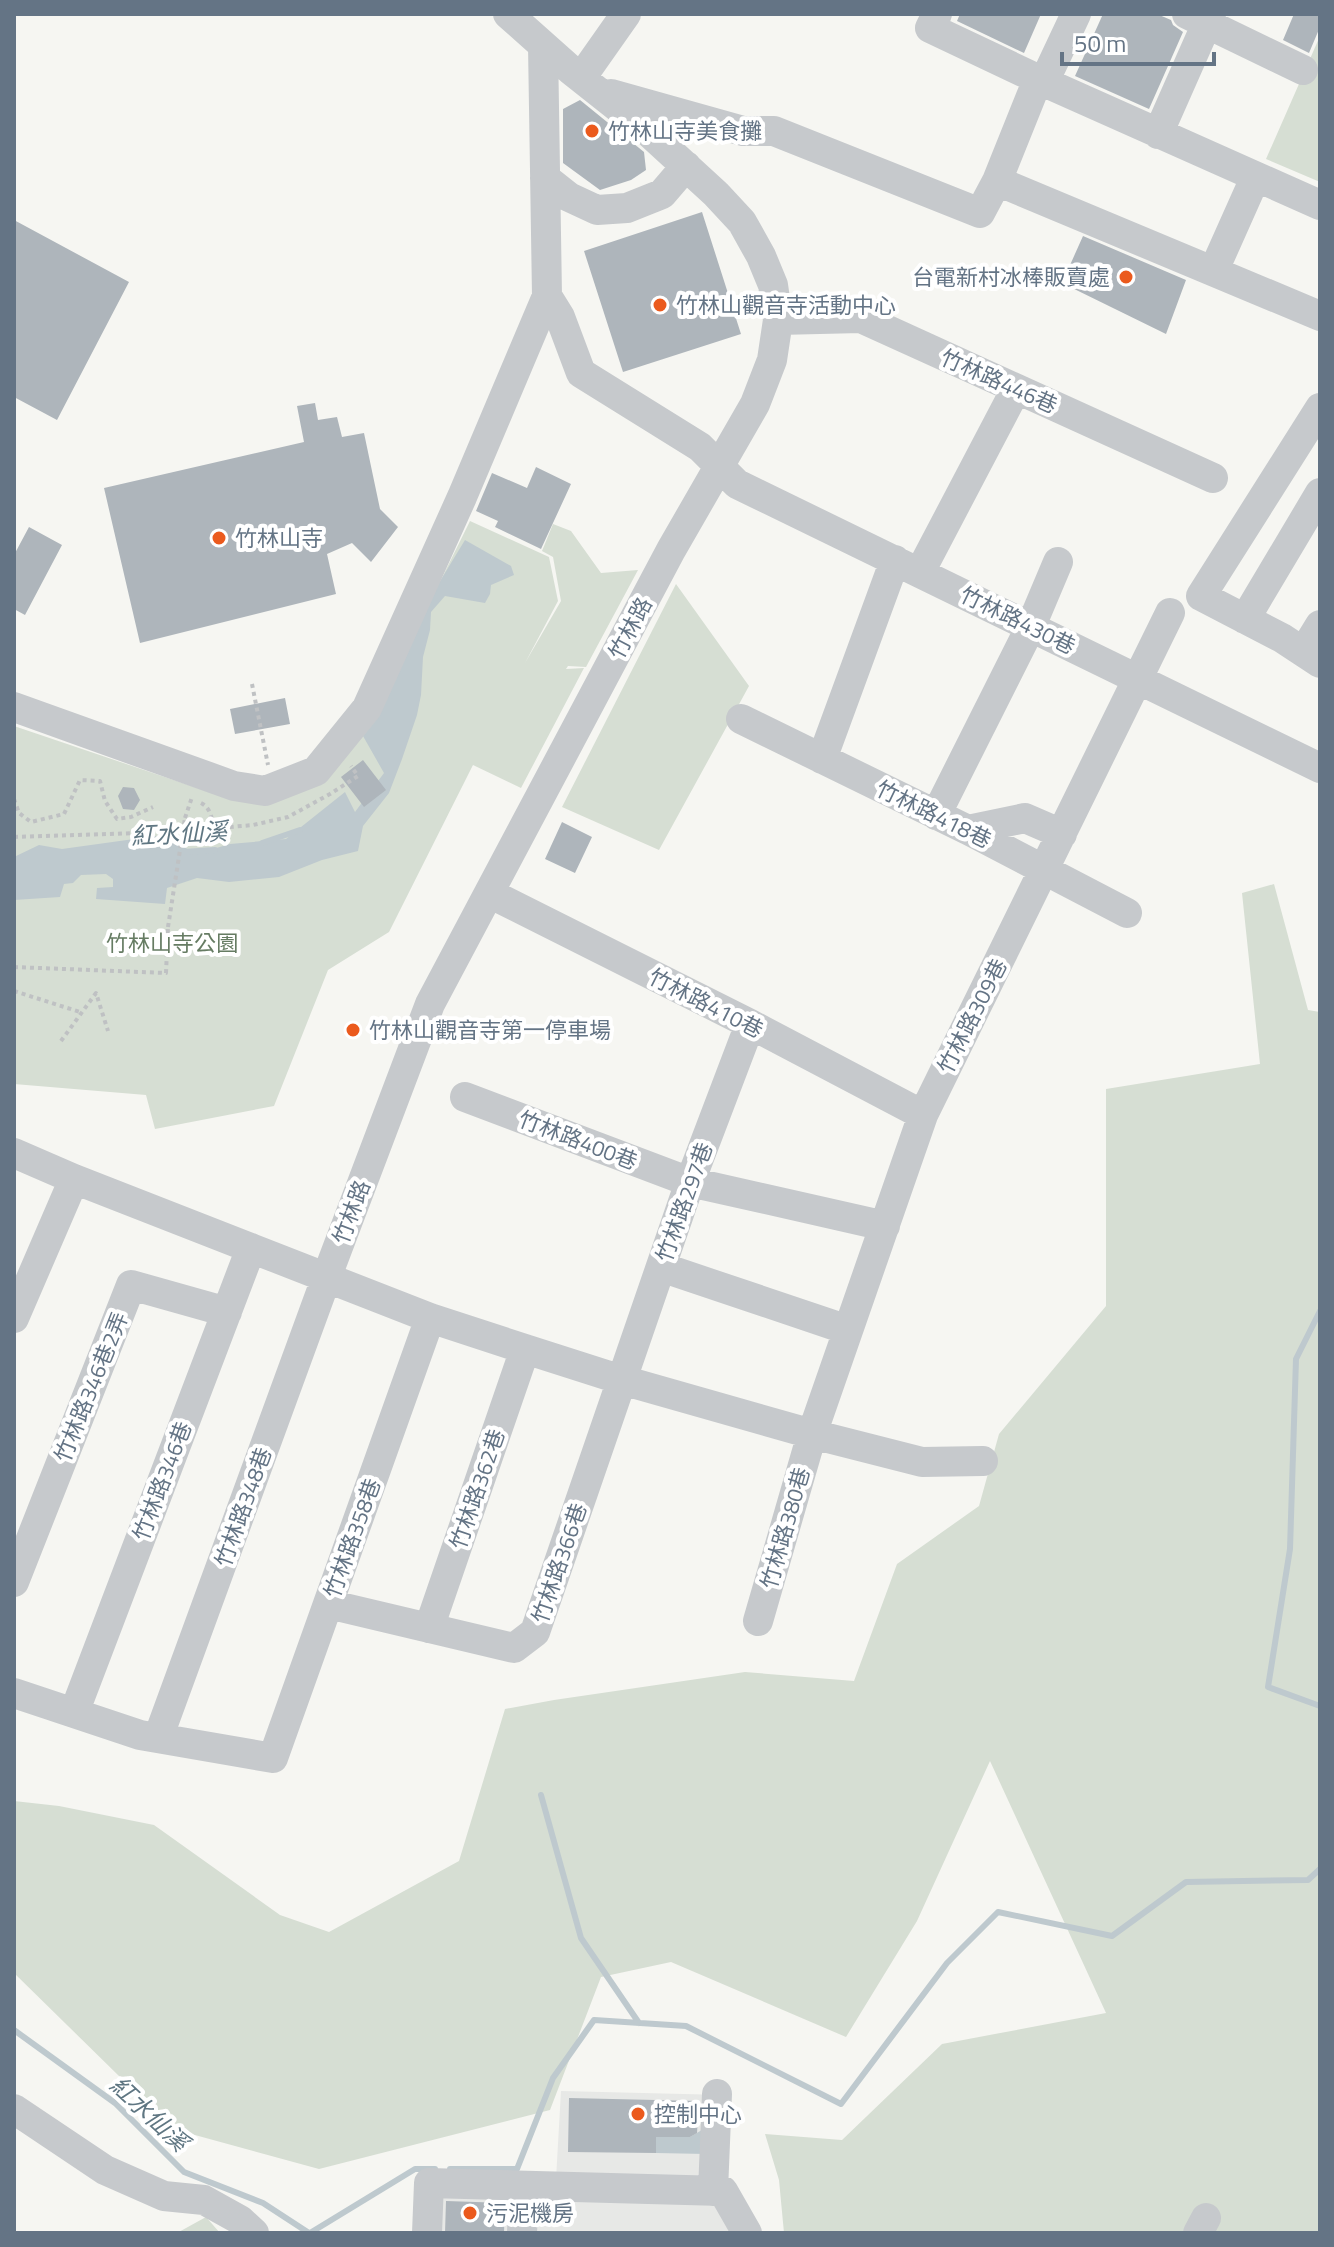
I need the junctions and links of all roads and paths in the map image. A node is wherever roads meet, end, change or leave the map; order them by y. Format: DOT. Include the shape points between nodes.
graph roads {
  1 [pos="508,14"];
  2 [pos="626,14"];
  3 [pos="937,14"];
  4 [pos="1076,14"];
  5 [pos="1202,17"];
  6 [pos="543,45"];
  7 [pos="1303,70"];
  8 [pos="1044,82"];
  9 [pos="589,84"];
  10 [pos="1158,134"];
  11 [pos="686,166"];
  12 [pos="545,178"];
  13 [pos="1255,178"];
  14 [pos="997,181"];
  15 [pos="1320,205"];
  16 [pos="1214,270"];
  17 [pos="547,296"];
  18 [pos="1320,316"];
  19 [pos="778,320"];
  20 [pos="1016,389"];
  21 [pos="1314,432"];
  22 [pos="720,467"];
  23 [pos="1213,478"];
  24 [pos="1320,493"];
  25 [pos="1320,525"];
  26 [pos="1058,562"];
  27 [pos="907,566"];
  28 [pos="1170,613"];
  29 [pos="1251,623"];
  30 [pos="1320,625"];
  31 [pos="1031,626"];
  32 [pos="1312,657"];
  33 [pos="1138,678"];
  34 [pos="252,684"];
  35 [pos="14,707"];
  36 [pos="741,719"];
  37 [pos="822,759"];
  38 [pos="346,760"];
  39 [pos="1320,768"];
  40 [pos="269,771"];
  41 [pos="14,799"];
  42 [pos="191,799"];
  43 [pos="153,807"];
  44 [pos="936,815"];
  45 [pos="185,818"];
  46 [pos="214,829"];
  47 [pos="968,830"];
  48 [pos="1062,834"];
  49 [pos="14,837"];
  50 [pos="1045,870"];
  51 [pos="489,893"];
  52 [pos="1127,913"];
  53 [pos="14,967"];
  54 [pos="14,991"];
  55 [pos="81,1012"];
  56 [pos="750,1024"];
  57 [pos="108,1031"];
  58 [pos="61,1041"];
  59 [pos="465,1097"];
  60 [pos="923,1115"];
  61 [pos="14,1153"];
  62 [pos="74,1179"];
  63 [pos="690,1182"];
  64 [pos="885,1226"];
  65 [pos="251,1248"];
  66 [pos="661,1267"];
  67 [pos="327,1276"];
  68 [pos="227,1312"];
  69 [pos="14,1318"];
  70 [pos="430,1318"];
  71 [pos="848,1330"];
  72 [pos="525,1349"];
  73 [pos="622,1380"];
  74 [pos="812,1434"];
  75 [pos="983,1461"];
  76 [pos="14,1582"];
  77 [pos="328,1604"];
  78 [pos="758,1621"];
  79 [pos="429,1628"];
  80 [pos="14,1693"];
  81 [pos="74,1713"];
  82 [pos="158,1738"];
  83 [pos="717,2094"];
  84 [pos="14,2109"];
  85 [pos="524,2186"];
  86 [pos="713,2191"];
  87 [pos="254,2233"];
  88 [pos="427,2233"];
  89 [pos="522,2233"];
  90 [pos="747,2233"];
  1 -- 6 [label="street, 竹林路"];
  2 -- 9 [label="street"];
  3 -- 8 [label="street" via="930,28"];
  4 -- 8 [label="street"];
  5 -- 7 [label="street"];
  5 -- 10 [label="street"];
  6 -- 9 [label="street, 竹林路"];
  6 -- 12 [label="street"];
  8 -- 10 [label="street"];
  8 -- 14 [label="street" via="1034,89"];
  9 -- 11 [label="street, 竹林路"];
  9 -- 14 [label="street" via="743,131 774,131 980,213"];
  10 -- 13 [label="street"];
  11 -- 12 [label="street" via="662,194 627,208 597,210"];
  11 -- 19 [label="street, 竹林路" via="742,222 773,285"];
  12 -- 17 [label="street"];
  13 -- 15 [label="street"];
  13 -- 16 [label="street"];
  14 -- 16 [label="street"];
  16 -- 18 [label="street"];
  17 -- 22 [label="street, 竹林路430巷" via="581,373 700,447"];
  17 -- 35 [label="street" via="367,708 316,771 265,791 234,786"];
  19 -- 20 [label="street, 竹林路446巷" via="861,318"];
  19 -- 22 [label="street, 竹林路" via="772,360 755,404"];
  20 -- 23 [label="street, 竹林路446巷"];
  20 -- 27 [label="street"];
  21 -- 29 [label="street" via="1201,596"];
  22 -- 27 [label="street, 竹林路430巷" via="737,484"];
  22 -- 51 [label="street, 竹林路"];
  24 -- 29 [label="street"];
  25 -- 29 [label="street"];
  26 -- 31 [label="street"];
  27 -- 31 [label="street, 竹林路430巷"];
  27 -- 37 [label="street"];
  28 -- 33 [label="street, 竹林路309巷"];
  29 -- 32 [label="street"];
  30 -- 32 [label="street"];
  31 -- 33 [label="street, 竹林路430巷"];
  31 -- 44 [label="street"];
  33 -- 39 [label="street, 竹林路430巷"];
  33 -- 48 [label="street, 竹林路309巷"];
  34 -- 40 [label="path"];
  36 -- 37 [label="street, 竹林路418巷"];
  37 -- 44 [label="street, 竹林路418巷"];
  38 -- 46 [label="path" via="358,776 288,817"];
  41 -- 43 [label="path" via="19,813 31,822 47,819 64,814 80,780 100,781 117,819"];
  42 -- 46 [label="path" via="205,804"];
  44 -- 47 [label="street, 竹林路418巷"];
  45 -- 53 [label="path, bridge" via="166,973"];
  46 -- 49 [label="path"];
  47 -- 48 [label="street" via="1025,818"];
  47 -- 50 [label="street, 竹林路418巷"];
  48 -- 50 [label="street, 竹林路309巷"];
  50 -- 52 [label="street, 竹林路418巷"];
  50 -- 60 [label="street, 竹林路309巷"];
  51 -- 56 [label="street, 竹林路410巷"];
  51 -- 67 [label="street, 竹林路" via="430,1004"];
  54 -- 55 [label="path"];
  55 -- 57 [label="path" via="96,993"];
  55 -- 58 [label="path"];
  56 -- 60 [label="street, 竹林路410巷"];
  56 -- 63 [label="street, 竹林路297巷"];
  59 -- 63 [label="street, 竹林路400巷"];
  60 -- 64 [label="street, 竹林路309巷"];
  61 -- 62 [label="street"];
  62 -- 65 [label="street"];
  62 -- 69 [label="street"];
  63 -- 64 [label="street, 竹林路400巷"];
  63 -- 66 [label="street, 竹林路297巷"];
  64 -- 71 [label="street, 竹林路309巷"];
  65 -- 67 [label="street"];
  65 -- 68 [label="street, 竹林路346巷"];
  66 -- 71 [label="street"];
  66 -- 73 [label="street, 竹林路297巷"];
  67 -- 70 [label="street"];
  67 -- 82 [label="street, 竹林路348巷"];
  68 -- 76 [label="street, 竹林路346巷2弄" via="131,1285"];
  68 -- 81 [label="street, 竹林路346巷"];
  70 -- 72 [label="street"];
  70 -- 77 [label="street, 竹林路358巷"];
  71 -- 74 [label="street, 竹林路309巷"];
  72 -- 73 [label="street"];
  72 -- 79 [label="street, 竹林路362巷"];
  73 -- 74 [label="street"];
  73 -- 79 [label="street, 竹林路366巷" via="535,1632 514,1648"];
  74 -- 75 [label="street" via="922,1462"];
  74 -- 78 [label="street, 竹林路380巷"];
  77 -- 79 [label="street, 竹林路366巷"];
  77 -- 82 [label="street, 竹林路358巷" via="273,1758"];
  80 -- 81 [label="street"];
  81 -- 82 [label="street"];
  83 -- 86 [label="street"];
  84 -- 87 [label="street" via="105,2170 164,2196 204,2200"];
  85 -- 86 [label="street"];
  85 -- 88 [label="street" via="429,2183"];
  85 -- 89 [label="street"];
  86 -- 90 [label="street" via="723,2191"];
}
